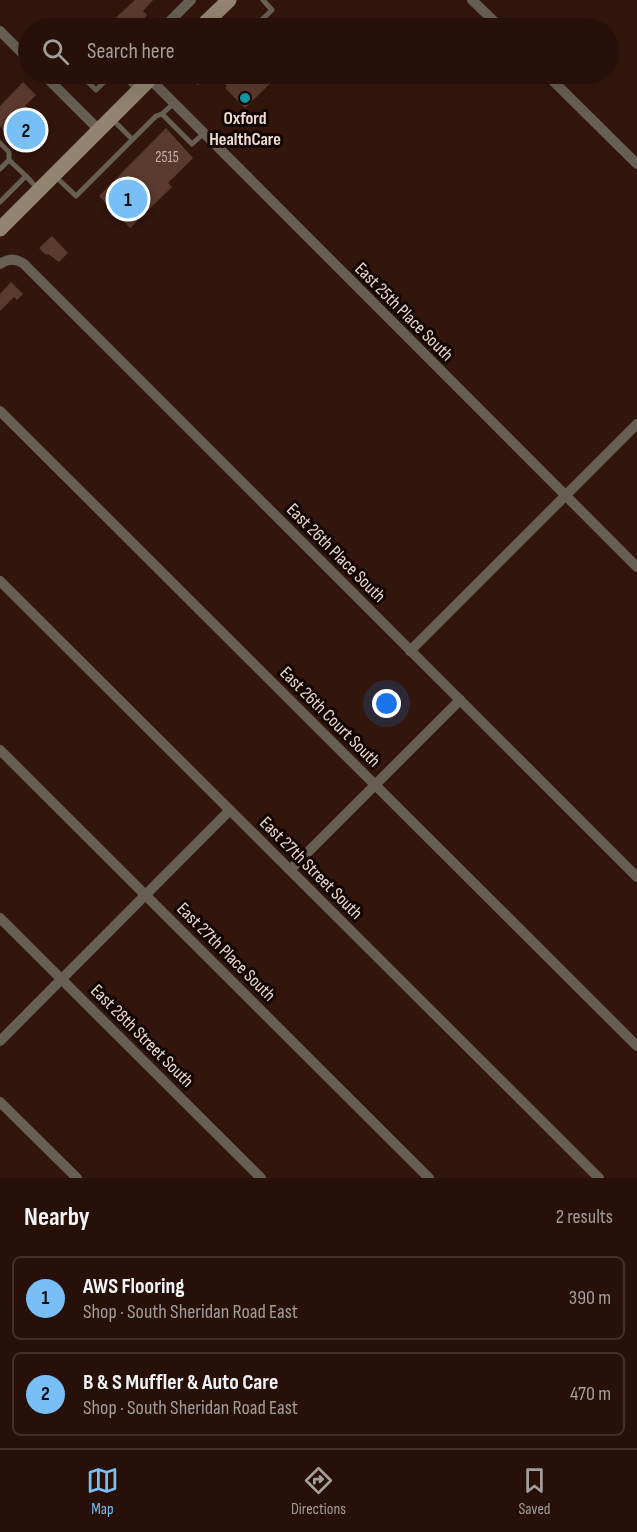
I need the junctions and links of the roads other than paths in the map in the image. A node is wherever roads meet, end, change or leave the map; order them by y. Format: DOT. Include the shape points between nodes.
graph roads {
  1 [pos="191,0"];
  2 [pos="229,0"];
  3 [pos="263,0"];
  4 [pos="472,0"];
  5 [pos="173,18"];
  6 [pos="210,18"];
  7 [pos="264,18"];
  8 [pos="491,18"];
  9 [pos="0,31"];
  10 [pos="18,49"];
  11 [pos="56,84"];
  12 [pos="90,84"];
  13 [pos="102,84"];
  14 [pos="131,84"];
  15 [pos="145,84"];
  16 [pos="158,84"];
  17 [pos="556,84"];
  18 [pos="138,91"];
  19 [pos="173,104"];
  20 [pos="162,114"];
  21 [pos="110,118"];
  22 [pos="99,130"];
  23 [pos="203,134"];
  24 [pos="132,139"];
  25 [pos="0,143"];
  26 [pos="9,160"];
  27 [pos="637,164"];
  28 [pos="0,169"];
  29 [pos="54,175"];
  30 [pos="26,176"];
  31 [pos="39,190"];
  32 [pos="0,202"];
  33 [pos="0,229"];
  34 [pos="5,262"];
  35 [pos="0,411"];
  36 [pos="637,424"];
  37 [pos="565,496"];
  38 [pos="637,567"];
  39 [pos="0,581"];
  40 [pos="410,651"];
  41 [pos="460,700"];
  42 [pos="0,750"];
  43 [pos="374,785"];
  44 [pos="230,810"];
  45 [pos="290,870"];
  46 [pos="637,877"];
  47 [pos="145,895"];
  48 [pos="0,918"];
  49 [pos="61,979"];
  50 [pos="0,1041"];
  51 [pos="637,1046"];
  52 [pos="0,1102"];
  53 [pos="77,1178"];
  54 [pos="261,1178"];
  55 [pos="429,1178"];
  56 [pos="599,1178"];
  1 -- 5 [label="street"];
  2 -- 6 [label="main road"];
  3 -- 7 [label="lane" via="272,10"];
  4 -- 8 [label="street"];
  9 -- 10 [label="street"];
  11 -- 22 [label="street"];
  12 -- 13 [label="lane" via="96,90"];
  14 -- 18 [label="lane"];
  15 -- 18 [label="main road"];
  16 -- 19 [label="street, East 25th Place South"];
  17 -- 27 [label="street"];
  18 -- 21 [label="main road"];
  19 -- 20 [label="lane"];
  19 -- 23 [label="street, East 25th Place South"];
  20 -- 23 [label="lane" via="192,144"];
  20 -- 24 [label="lane"];
  21 -- 22 [label="main road"];
  21 -- 24 [label="lane"];
  22 -- 29 [label="main road"];
  23 -- 37 [label="street, East 25th Place South"];
  24 -- 29 [label="lane" via="76,196"];
  25 -- 26 [label="lane" via="9,152"];
  26 -- 28 [label="lane"];
  26 -- 30 [label="lane"];
  29 -- 31 [label="main road"];
  30 -- 31 [label="lane"];
  30 -- 32 [label="lane"];
  31 -- 33 [label="main road"];
  34 -- 40 [label="street, East 26th Place South" via="19,260 24,264"];
  35 -- 43 [label="street, East 26th Court South"];
  36 -- 37 [label="street"];
  37 -- 38 [label="street, East 25th Place South"];
  37 -- 40 [label="street"];
  39 -- 44 [label="street, East 27th Street South"];
  40 -- 41 [label="street, East 26th Place South"];
  41 -- 43 [label="street"];
  41 -- 46 [label="street, East 26th Place South"];
  42 -- 47 [label="street, East 27th Place South"];
  43 -- 45 [label="street"];
  43 -- 51 [label="street, East 26th Court South"];
  44 -- 45 [label="street, East 27th Street South"];
  44 -- 47 [label="street"];
  45 -- 56 [label="street, East 27th Street South"];
  47 -- 49 [label="street"];
  47 -- 55 [label="street, East 27th Place South"];
  48 -- 49 [label="street, East 28th Street South"];
  49 -- 50 [label="street"];
  49 -- 54 [label="street, East 28th Street South"];
  52 -- 53 [label="street"];
}
